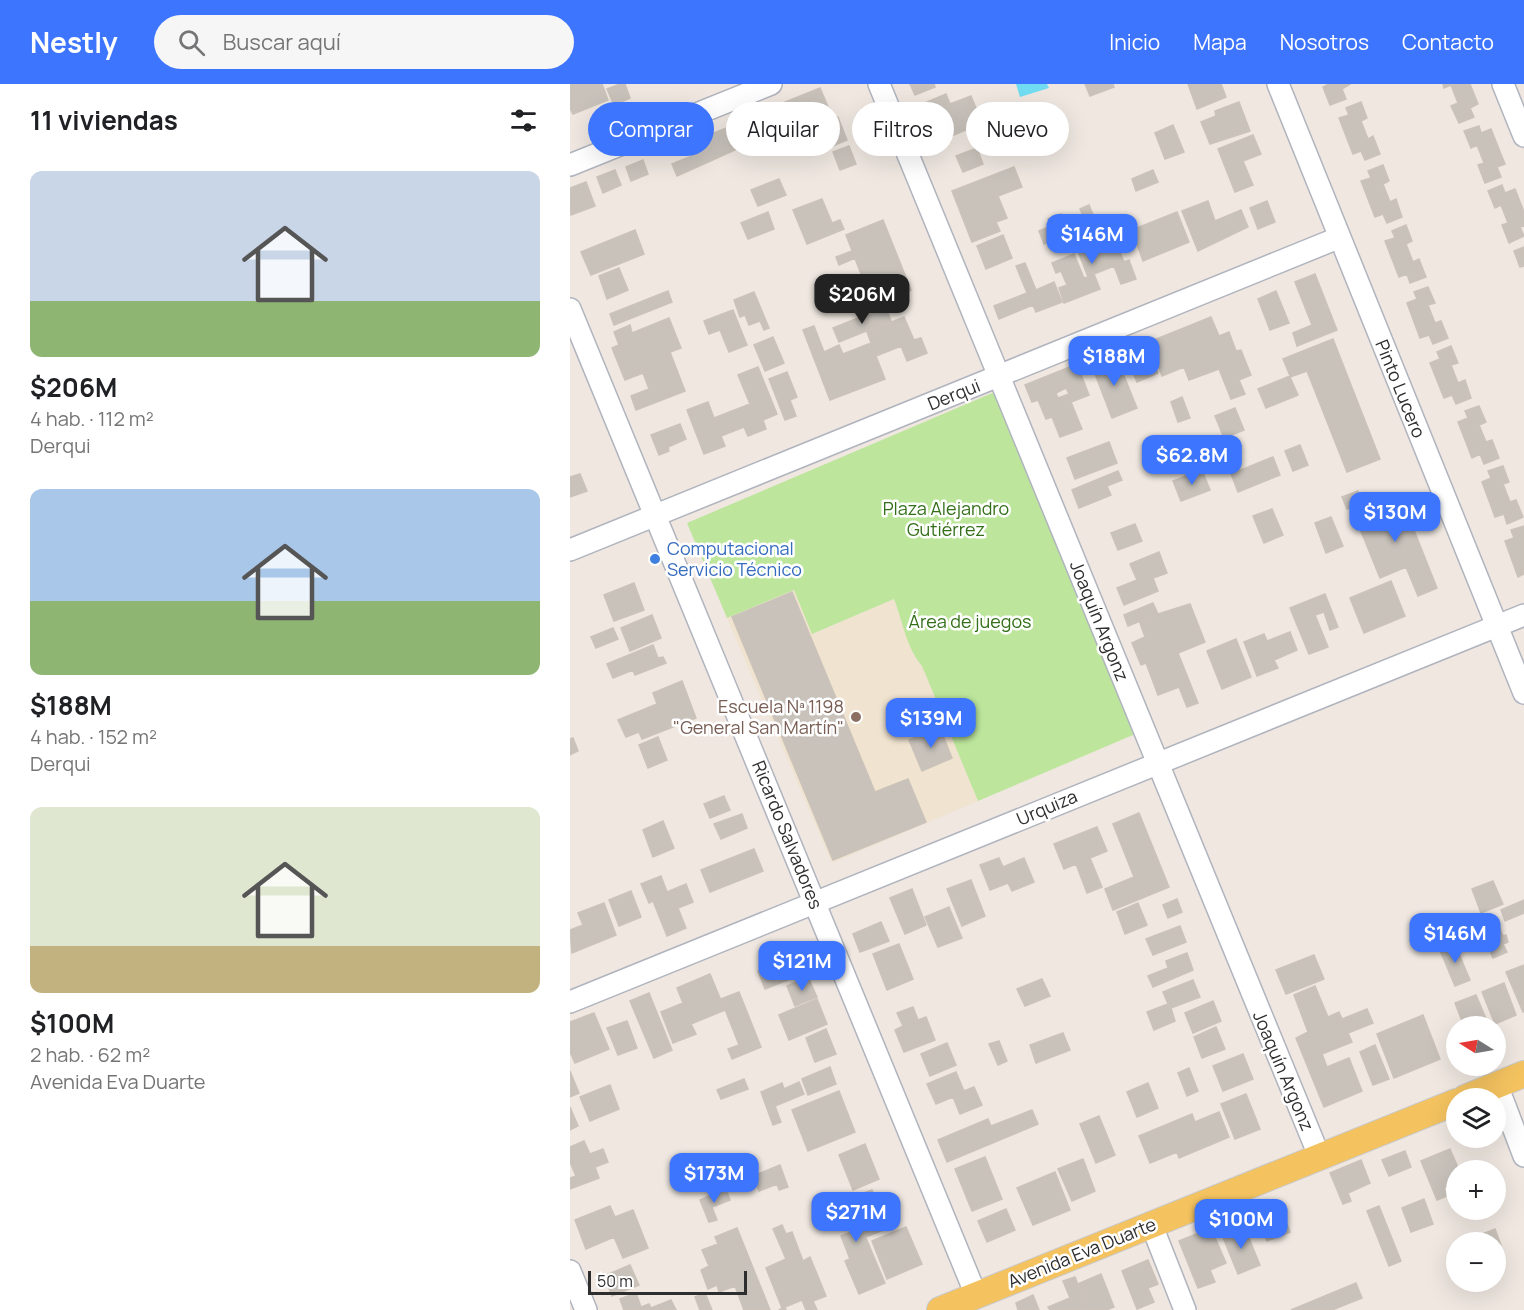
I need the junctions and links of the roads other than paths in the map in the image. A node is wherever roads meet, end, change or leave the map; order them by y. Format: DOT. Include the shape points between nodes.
graph roads {
  1 [pos="771,84"];
  2 [pos="879,84"];
  3 [pos="1278,84"];
  4 [pos="1503,84"];
  5 [pos="1524,136"];
  6 [pos="570,165"];
  7 [pos="1338,238"];
  8 [pos="570,309"];
  9 [pos="1001,376"];
  10 [pos="655,516"];
  11 [pos="570,549"];
  12 [pos="1524,615"];
  13 [pos="1496,626"];
  14 [pos="1524,693"];
  15 [pos="1156,763"];
  16 [pos="815,904"];
  17 [pos="570,1002"];
  18 [pos="1524,1074"];
  19 [pos="1497,1085"];
  20 [pos="1490,1088"];
  21 [pos="1446,1106"];
  22 [pos="1524,1156"];
  23 [pos="1320,1158"];
  24 [pos="1152,1226"];
  25 [pos="570,1271"];
  26 [pos="976,1295"];
  27 [pos="586,1310"];
  28 [pos="940,1310"];
  29 [pos="1185,1310"];
  1 -- 6 [label="street"];
  2 -- 9 [label="street, Joaquín Argonz"];
  3 -- 7 [label="street, Pinto Lucero"];
  4 -- 5 [label="street"];
  7 -- 9 [label="street, Derqui"];
  7 -- 13 [label="street, Pinto Lucero"];
  8 -- 10 [label="street, Ricardo Salvadores"];
  9 -- 10 [label="street, Derqui"];
  9 -- 15 [label="street, Joaquín Argonz"];
  10 -- 11 [label="street, Derqui"];
  10 -- 16 [label="street, Ricardo Salvadores"];
  12 -- 13 [label="street, Urquiza"];
  13 -- 14 [label="street, Pinto Lucero"];
  13 -- 15 [label="street, Urquiza"];
  15 -- 16 [label="street, Urquiza"];
  15 -- 23 [label="street, Joaquín Argonz"];
  16 -- 17 [label="street, Urquiza"];
  16 -- 26 [label="street, Ricardo Salvadores"];
  18 -- 19 [label="main road"];
  19 -- 20 [label="main road"];
  19 -- 22 [label="street"];
  21 -- 23 [label="main road, Avenida Eva Duarte"];
  23 -- 24 [label="main road, Avenida Eva Duarte"];
  24 -- 26 [label="main road, Avenida Eva Duarte"];
  24 -- 29 [label="street"];
  25 -- 27 [label="street"];
  26 -- 28 [label="main road, Avenida Eva Duarte"];
}
